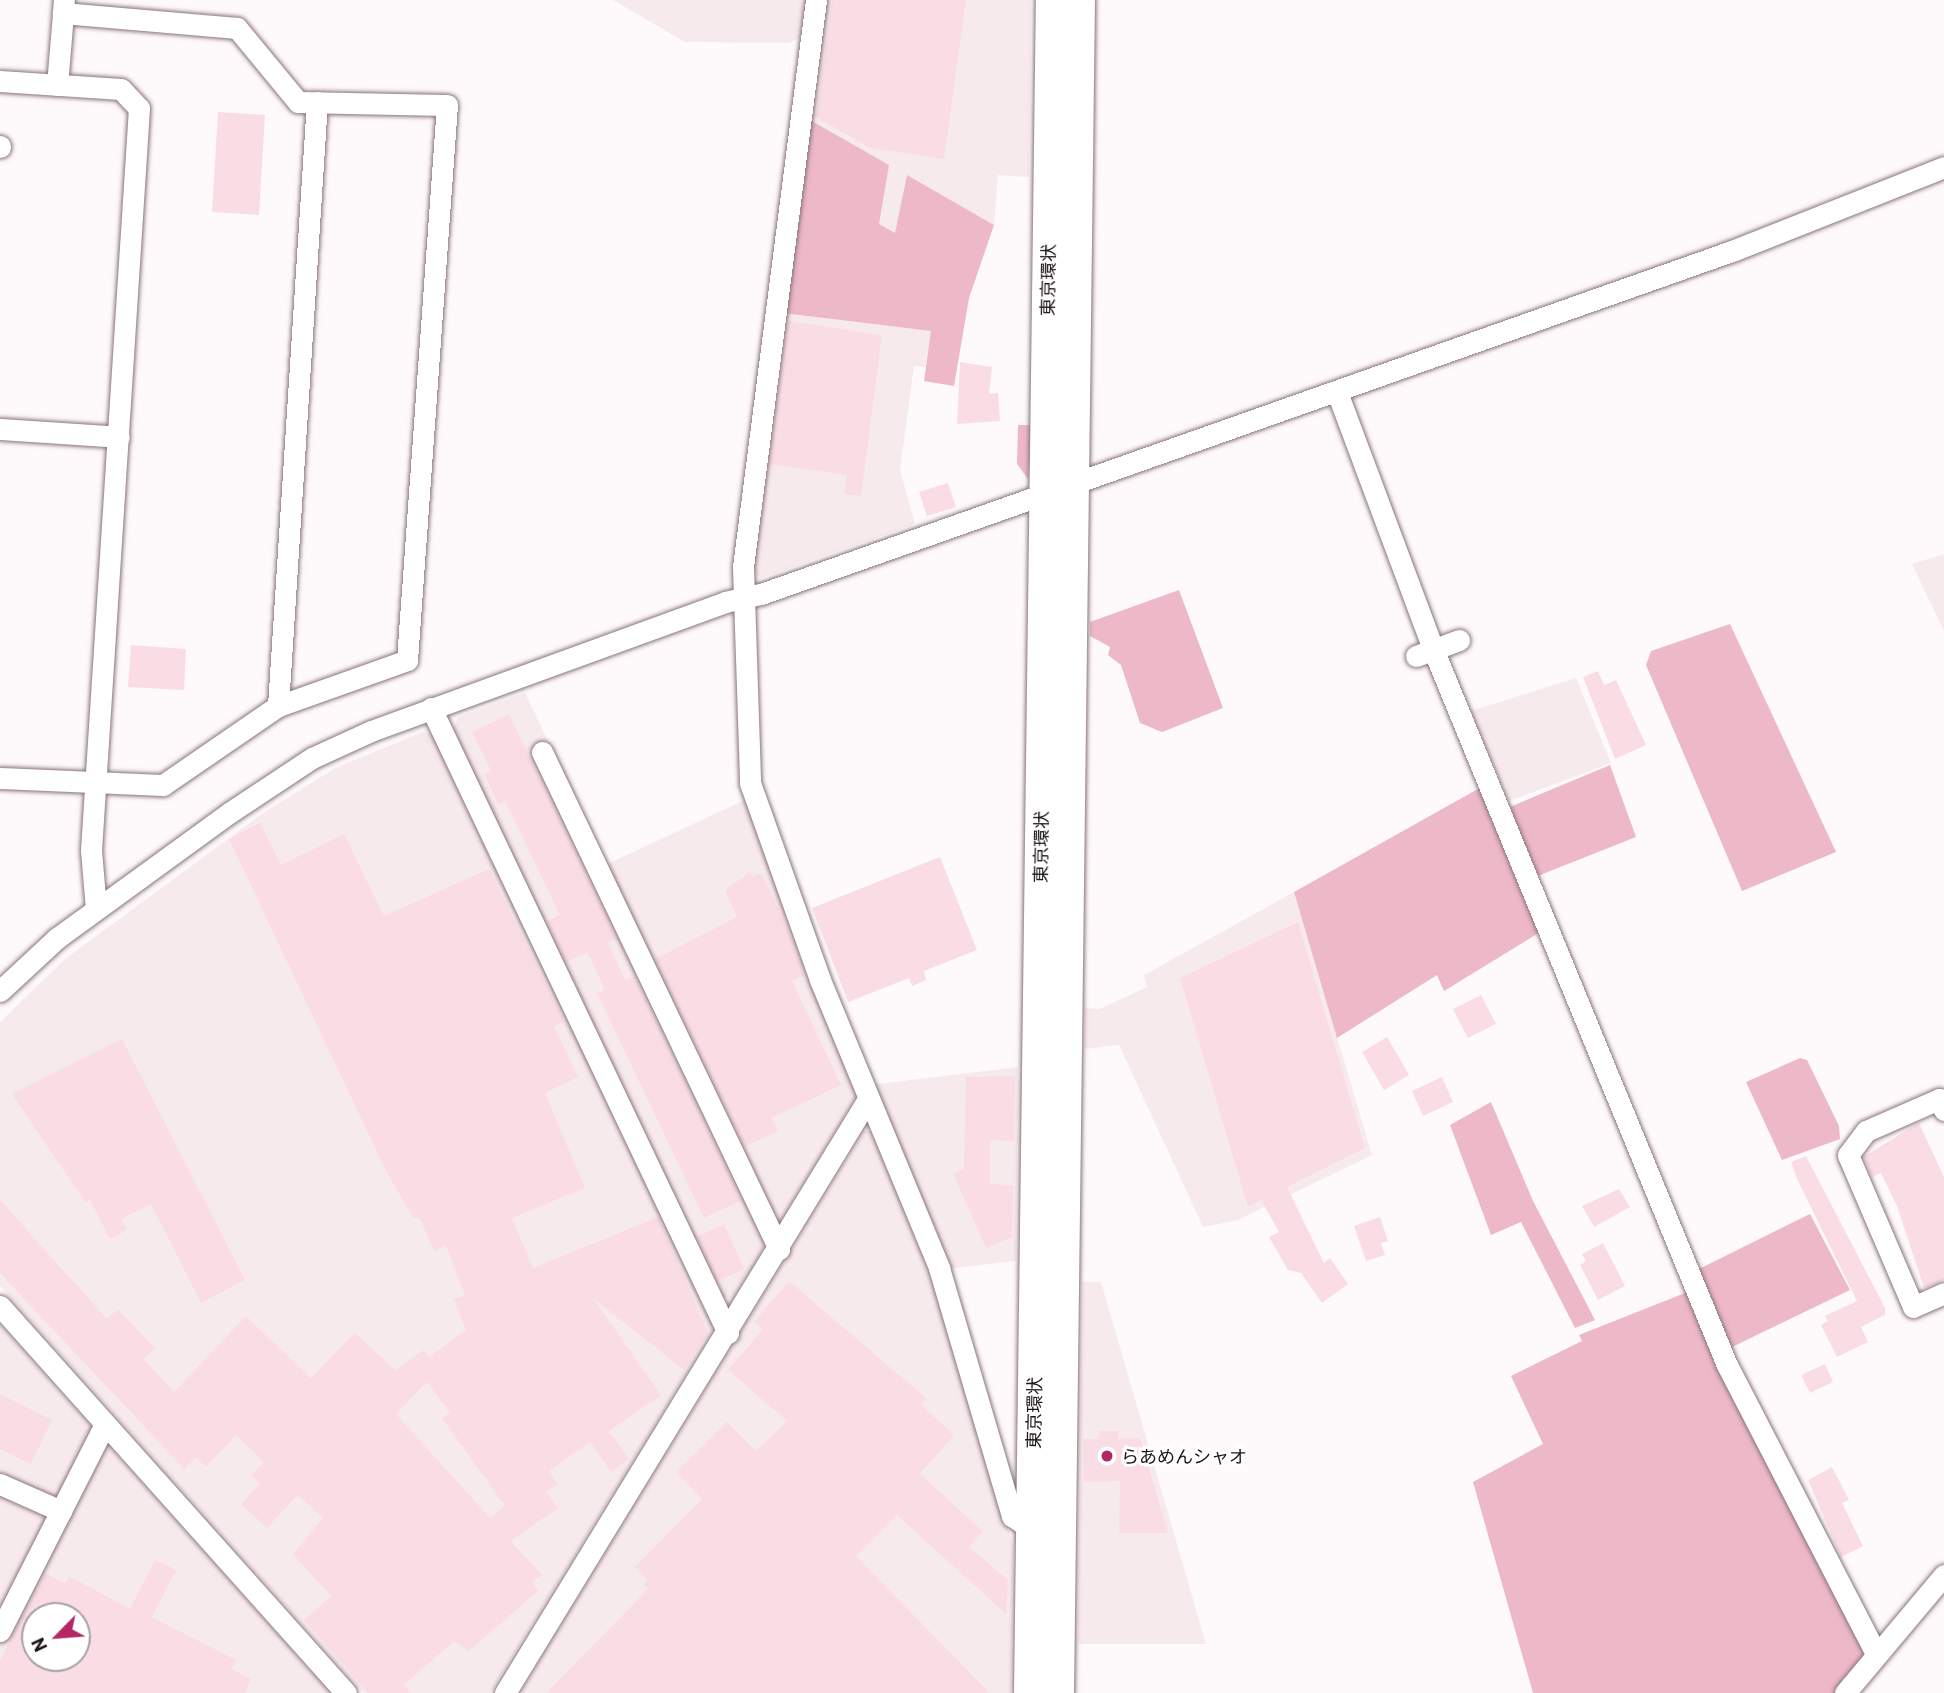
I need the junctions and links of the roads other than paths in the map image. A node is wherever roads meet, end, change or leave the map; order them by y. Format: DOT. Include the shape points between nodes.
graph roads {
  1 [pos="816,0"];
  2 [pos="1052,0"];
  3 [pos="1079,0"];
  4 [pos="63,6"];
  5 [pos="0,81"];
  6 [pos="57,85"];
  7 [pos="317,102"];
  8 [pos="1944,167"];
  9 [pos="1337,392"];
  10 [pos="0,429"];
  11 [pos="119,437"];
  12 [pos="1059,489"];
  13 [pos="742,598"];
  14 [pos="1459,640"];
  15 [pos="1424,653"];
  16 [pos="278,706"];
  17 [pos="431,708"];
  18 [pos="542,752"];
  19 [pos="0,778"];
  20 [pos="95,784"];
  21 [pos="96,909"];
  22 [pos="0,991"];
  23 [pos="868,1099"];
  24 [pos="1944,1110"];
  25 [pos="779,1249"];
  26 [pos="1944,1293"];
  27 [pos="0,1306"];
  28 [pos="728,1333"];
  29 [pos="105,1424"];
  30 [pos="0,1484"];
  31 [pos="61,1511"];
  32 [pos="1032,1530"];
  33 [pos="1944,1575"];
  34 [pos="0,1631"];
  35 [pos="1876,1654"];
  36 [pos="346,1693"];
  37 [pos="505,1693"];
  38 [pos="1030,1693"];
  39 [pos="1058,1693"];
  40 [pos="1845,1693"];
  1 -- 13 [label="street"];
  2 -- 12 [label="highway, 東京環状"];
  3 -- 12 [label="highway, 東京環状"];
  4 -- 6 [label="street"];
  4 -- 7 [label="street" via="228,24 243,33 298,102"];
  5 -- 6 [label="street"];
  6 -- 11 [label="street" via="121,89 139,108"];
  7 -- 16 [label="street"];
  7 -- 16 [label="street" via="447,105 407,660"];
  8 -- 9 [label="street" via="1732,251"];
  9 -- 12 [label="street"];
  9 -- 15 [label="street"];
  10 -- 11 [label="street"];
  11 -- 20 [label="street"];
  12 -- 13 [label="street"];
  12 -- 32 [label="highway, 東京環状"];
  12 -- 39 [label="highway, 東京環状"];
  13 -- 17 [label="street"];
  13 -- 23 [label="street" via="751,783"];
  14 -- 15 [label="street"];
  15 -- 35 [label="street" via="1727,1365"];
  16 -- 20 [label="street" via="176,779 147,786"];
  17 -- 21 [label="street" via="312,758"];
  17 -- 28 [label="street"];
  18 -- 25 [label="street"];
  19 -- 20 [label="street"];
  20 -- 21 [label="street" via="91,850"];
  21 -- 22 [label="street"];
  23 -- 25 [label="street"];
  23 -- 32 [label="street" via="939,1268 1012,1516"];
  24 -- 26 [label="street" via="1939,1099 1866,1131 1848,1155 1913,1307"];
  25 -- 28 [label="street"];
  27 -- 29 [label="street"];
  28 -- 37 [label="street"];
  29 -- 31 [label="street"];
  29 -- 36 [label="street"];
  30 -- 31 [label="street"];
  31 -- 34 [label="street"];
  32 -- 38 [label="highway, 東京環状"];
  33 -- 35 [label="street"];
  35 -- 40 [label="street"];
}
